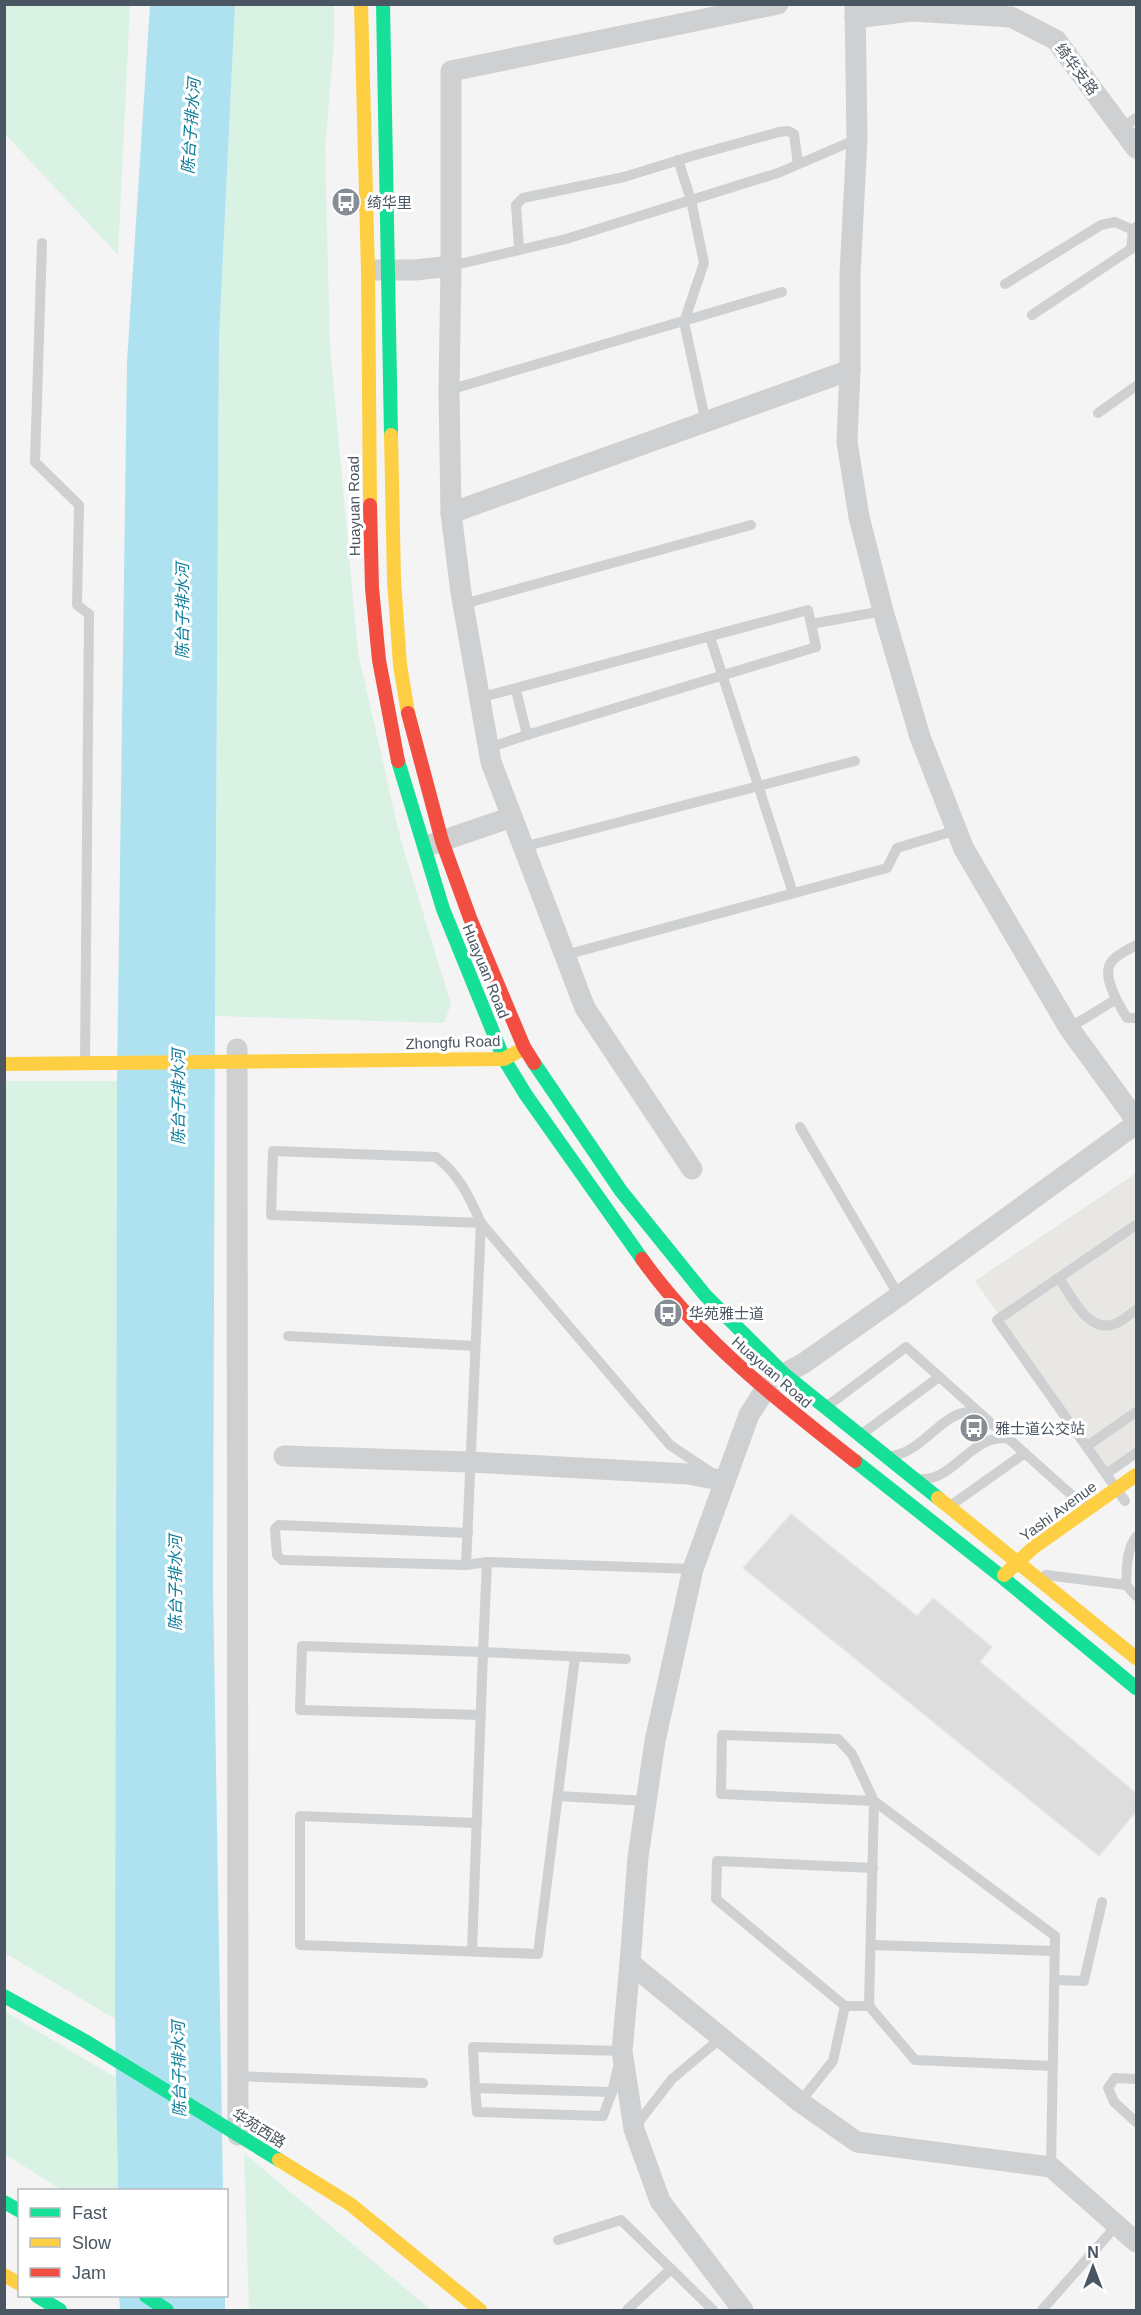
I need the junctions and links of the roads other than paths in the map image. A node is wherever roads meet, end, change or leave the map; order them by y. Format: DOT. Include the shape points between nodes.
graph roads {
  1 [pos="361,4"];
  2 [pos="383,4"];
  3 [pos="778,4"];
  4 [pos="855,11"];
  5 [pos="1129,123"];
  6 [pos="857,139"];
  7 [pos="1137,148"];
  8 [pos="678,160"];
  9 [pos="798,164"];
  10 [pos="691,200"];
  11 [pos="1135,228"];
  12 [pos="42,243"];
  13 [pos="519,248"];
  14 [pos="451,266"];
  15 [pos="389,269"];
  16 [pos="368,270"];
  17 [pos="1005,284"];
  18 [pos="782,292"];
  19 [pos="1032,315"];
  20 [pos="684,322"];
  21 [pos="850,370"];
  22 [pos="1137,386"];
  23 [pos="449,390"];
  24 [pos="1098,413"];
  25 [pos="706,423"];
  26 [pos="450,513"];
  27 [pos="751,525"];
  28 [pos="463,604"];
  29 [pos="883,611"];
  30 [pos="811,624"];
  31 [pos="710,637"];
  32 [pos="723,675"];
  33 [pos="516,690"];
  34 [pos="480,698"];
  35 [pos="527,735"];
  36 [pos="488,748"];
  37 [pos="855,761"];
  38 [pos="758,786"];
  39 [pos="512,817"];
  40 [pos="957,830"];
  41 [pos="432,844"];
  42 [pos="523,847"];
  43 [pos="793,893"];
  44 [pos="1137,945"];
  45 [pos="565,955"];
  46 [pos="498,986"];
  47 [pos="1115,1000"];
  48 [pos="1137,1018"];
  49 [pos="1069,1028"];
  50 [pos="524,1047"];
  51 [pos="4,1051"];
  52 [pos="464,1053"];
  53 [pos="501,1054"];
  54 [pos="233,1055"];
  55 [pos="85,1057"];
  56 [pos="4,1064"];
  57 [pos="550,1086"];
  58 [pos="526,1095"];
  59 [pos="1137,1122"];
  60 [pos="800,1127"];
  61 [pos="692,1169"];
  62 [pos="481,1223"];
  63 [pos="1137,1225"];
  64 [pos="1059,1278"];
  65 [pos="899,1296"];
  66 [pos="1137,1310"];
  67 [pos="288,1336"];
  68 [pos="476,1346"];
  69 [pos="784,1374"];
  70 [pos="939,1377"];
  71 [pos="765,1390"];
  72 [pos="825,1407"];
  73 [pos="979,1412"];
  74 [pos="1137,1412"];
  75 [pos="861,1435"];
  76 [pos="1009,1439"];
  77 [pos="1087,1446"];
  78 [pos="1025,1453"];
  79 [pos="1137,1453"];
  80 [pos="885,1454"];
  81 [pos="284,1456"];
  82 [pos="471,1462"];
  83 [pos="1106,1474"];
  84 [pos="1137,1475"];
  85 [pos="915,1478"];
  86 [pos="725,1481"];
  87 [pos="1117,1489"];
  88 [pos="1076,1499"];
  89 [pos="1126,1501"];
  90 [pos="1098,1502"];
  91 [pos="950,1506"];
  92 [pos="1084,1523"];
  93 [pos="468,1533"];
  94 [pos="987,1537"];
  95 [pos="1137,1538"];
  96 [pos="1040,1542"];
  97 [pos="972,1554"];
  98 [pos="1043,1560"];
  99 [pos="487,1562"];
  100 [pos="466,1565"];
  101 [pos="1020,1567"];
  102 [pos="693,1569"];
  103 [pos="1002,1577"];
  104 [pos="1126,1585"];
  105 [pos="1015,1589"];
  106 [pos="1137,1596"];
  107 [pos="483,1652"];
  108 [pos="575,1657"];
  109 [pos="1137,1658"];
  110 [pos="626,1659"];
  111 [pos="1137,1688"];
  112 [pos="481,1715"];
  113 [pos="558,1796"];
  114 [pos="646,1801"];
  115 [pos="874,1801"];
  116 [pos="477,1823"];
  117 [pos="873,1868"];
  118 [pos="1102,1902"];
  119 [pos="871,1945"];
  120 [pos="472,1952"];
  121 [pos="1055,1952"];
  122 [pos="630,1963"];
  123 [pos="1055,1980"];
  124 [pos="4,1996"];
  125 [pos="845,2006"];
  126 [pos="869,2006"];
  127 [pos="721,2038"];
  128 [pos="622,2051"];
  129 [pos="1052,2066"];
  130 [pos="237,2076"];
  131 [pos="1137,2079"];
  132 [pos="423,2083"];
  133 [pos="475,2088"];
  134 [pos="612,2092"];
  135 [pos="800,2103"];
  136 [pos="1137,2122"];
  137 [pos="634,2129"];
  138 [pos="233,2132"];
  139 [pos="1051,2167"];
  140 [pos="4,2202"];
  141 [pos="18,2210"];
  142 [pos="1116,2226"];
  143 [pos="558,2240"];
  144 [pos="1137,2242"];
  145 [pos="671,2269"];
  146 [pos="4,2275"];
  147 [pos="18,2283"];
  148 [pos="40,2297"];
  149 [pos="149,2297"];
  150 [pos="60,2310"];
  151 [pos="167,2310"];
  152 [pos="480,2310"];
  153 [pos="627,2310"];
  154 [pos="713,2310"];
  155 [pos="743,2310"];
  156 [pos="1042,2310"];
  1 -- 16 [label="main road, Huayuan Road"];
  2 -- 15 [label="main road, Huayuan Road"];
  3 -- 14 [label="street" via="451,71"];
  4 -- 5 [label="street, 绮华支路" via="1011,17 1056,40"];
  4 -- 6 [label="street"];
  5 -- 7 [label="street, 绮华支路"];
  6 -- 9 [label="lane"];
  6 -- 21 [label="street"];
  8 -- 9 [label="lane" via="788,131 794,134"];
  8 -- 10 [label="lane"];
  8 -- 13 [label="lane" via="624,177 522,198 516,205"];
  9 -- 10 [label="lane"];
  10 -- 13 [label="lane" via="566,239"];
  10 -- 20 [label="lane" via="704,263"];
  11 -- 17 [label="lane" via="1115,222 1101,225"];
  11 -- 19 [label="lane" via="1131,249"];
  12 -- 55 [label="lane" via="34,462 79,505 77,605 89,614"];
  13 -- 14 [label="lane"];
  14 -- 15 [label="street"];
  14 -- 23 [label="street"];
  15 -- 16 [label="street"];
  15 -- 41 [label="main road, Huayuan Road" via="399,664"];
  16 -- 41 [label="main road, Huayuan Road" via="370,530 378,650 395,751"];
  18 -- 20 [label="lane"];
  20 -- 23 [label="lane"];
  20 -- 25 [label="lane"];
  21 -- 25 [label="street"];
  21 -- 29 [label="street" via="847,442 859,517"];
  22 -- 24 [label="lane"];
  23 -- 26 [label="street"];
  25 -- 26 [label="street"];
  26 -- 28 [label="street"];
  27 -- 28 [label="lane"];
  28 -- 34 [label="street"];
  29 -- 30 [label="lane"];
  29 -- 40 [label="street" via="920,737"];
  30 -- 31 [label="lane" via="808,610"];
  30 -- 32 [label="lane" via="816,647"];
  31 -- 32 [label="lane"];
  31 -- 33 [label="lane"];
  32 -- 35 [label="lane"];
  32 -- 38 [label="lane"];
  33 -- 34 [label="lane"];
  33 -- 35 [label="lane"];
  34 -- 36 [label="street"];
  35 -- 36 [label="lane"];
  36 -- 39 [label="street"];
  37 -- 38 [label="lane"];
  38 -- 42 [label="lane"];
  38 -- 43 [label="lane"];
  39 -- 41 [label="street"];
  39 -- 42 [label="street"];
  40 -- 43 [label="lane" via="897,848 887,868"];
  40 -- 49 [label="street" via="964,849"];
  41 -- 46 [label="main road, Huayuan Road" via="470,918"];
  41 -- 53 [label="main road, Huayuan Road" via="443,909"];
  42 -- 45 [label="street"];
  43 -- 45 [label="lane"];
  44 -- 47 [label="lane" via="1113,961 1108,971"];
  45 -- 61 [label="street" via="585,1008"];
  46 -- 50 [label="main road, Huayuan Road"];
  46 -- 53 [label="main road" via="503,1022"];
  47 -- 48 [label="lane" via="1127,1018"];
  47 -- 49 [label="lane"];
  49 -- 59 [label="street"];
  50 -- 53 [label="main road, Zhongfu Road"];
  50 -- 57 [label="main road, Huayuan Road"];
  51 -- 55 [label="main road, Zhongfu Road"];
  52 -- 53 [label="main road, Zhongfu Road"];
  52 -- 54 [label="main road, Zhongfu Road"];
  52 -- 58 [label="main road" via="498,1070"];
  53 -- 57 [label="main road" via="530,1067"];
  53 -- 58 [label="main road, Huayuan Road"];
  54 -- 55 [label="main road, Zhongfu Road"];
  54 -- 130 [label="street"];
  55 -- 56 [label="main road, Zhongfu Road"];
  57 -- 69 [label="main road, Huayuan Road" via="653,1233 705,1295"];
  58 -- 71 [label="main road, Huayuan Road" via="648,1267 703,1333"];
  59 -- 65 [label="street"];
  60 -- 65 [label="lane"];
  62 -- 62 [label="lane" via="466,1191 448,1166 436,1157 273,1151 271,1215"];
  62 -- 68 [label="lane"];
  62 -- 86 [label="lane" via="670,1445"];
  63 -- 64 [label="lane"];
  64 -- 66 [label="lane" via="1090,1322 1115,1324"];
  64 -- 77 [label="lane" via="998,1320"];
  65 -- 69 [label="street"];
  67 -- 68 [label="lane"];
  68 -- 82 [label="lane"];
  69 -- 71 [label="street"];
  69 -- 72 [label="main road, Huayuan Road"];
  70 -- 72 [label="lane" via="906,1347"];
  70 -- 73 [label="lane"];
  70 -- 75 [label="lane"];
  71 -- 86 [label="street" via="749,1415"];
  71 -- 97 [label="main road, Huayuan Road"];
  72 -- 75 [label="main road, Huayuan Road"];
  73 -- 76 [label="lane"];
  73 -- 80 [label="lane" via="962,1412 908,1451"];
  74 -- 77 [label="lane"];
  75 -- 80 [label="main road, Huayuan Road"];
  76 -- 78 [label="lane"];
  76 -- 85 [label="lane" via="982,1444 935,1477"];
  77 -- 83 [label="lane"];
  78 -- 88 [label="lane"];
  78 -- 91 [label="lane"];
  79 -- 83 [label="lane"];
  80 -- 85 [label="main road, Huayuan Road"];
  81 -- 82 [label="street"];
  82 -- 86 [label="street" via="688,1474"];
  82 -- 93 [label="lane"];
  83 -- 87 [label="lane"];
  84 -- 87 [label="main road, Yashi Avenue"];
  85 -- 91 [label="main road, Huayuan Road"];
  86 -- 102 [label="street"];
  87 -- 89 [label="lane"];
  87 -- 90 [label="main road, Yashi Avenue"];
  88 -- 90 [label="lane"];
  88 -- 92 [label="lane"];
  90 -- 92 [label="main road, Yashi Avenue"];
  91 -- 94 [label="main road, Huayuan Road"];
  92 -- 96 [label="main road, Yashi Avenue"];
  93 -- 100 [label="lane"];
  93 -- 100 [label="lane" via="279,1525 275,1529 276,1555 282,1560"];
  94 -- 96 [label="main road" via="1013,1547"];
  94 -- 101 [label="main road, Huayuan Road"];
  95 -- 104 [label="lane" via="1132,1542 1127,1562"];
  96 -- 101 [label="main road, Yashi Avenue"];
  97 -- 101 [label="main road"];
  97 -- 103 [label="main road, Huayuan Road"];
  98 -- 101 [label="main road, Yashi Avenue"];
  99 -- 100 [label="lane"];
  99 -- 102 [label="lane"];
  99 -- 107 [label="lane"];
  101 -- 103 [label="main road, Yashi Avenue"];
  101 -- 104 [label="lane"];
  101 -- 105 [label="main road, Yashi Avenue"];
  101 -- 109 [label="main road, Huayuan Road"];
  102 -- 114 [label="street" via="655,1741"];
  103 -- 105 [label="main road, Huayuan Road"];
  104 -- 106 [label="lane"];
  105 -- 111 [label="main road, Huayuan Road"];
  107 -- 108 [label="lane"];
  107 -- 112 [label="lane"];
  107 -- 112 [label="lane" via="302,1646 300,1710"];
  108 -- 110 [label="lane"];
  108 -- 113 [label="lane"];
  112 -- 116 [label="lane"];
  113 -- 114 [label="lane"];
  113 -- 120 [label="lane" via="538,1954"];
  114 -- 122 [label="street"];
  115 -- 115 [label="lane" via="852,1754 838,1739 722,1735 721,1794"];
  115 -- 117 [label="lane"];
  115 -- 121 [label="lane" via="1055,1936"];
  116 -- 120 [label="lane"];
  116 -- 120 [label="lane" via="300,1816 300,1945"];
  117 -- 119 [label="lane"];
  117 -- 125 [label="lane" via="717,1861 716,1899"];
  118 -- 123 [label="lane" via="1084,1982"];
  119 -- 121 [label="lane"];
  119 -- 126 [label="lane"];
  121 -- 123 [label="lane"];
  122 -- 127 [label="street"];
  122 -- 128 [label="street"];
  123 -- 129 [label="lane"];
  124 -- 138 [label="main road, 华苑西路"];
  125 -- 126 [label="lane"];
  125 -- 135 [label="lane" via="832,2061"];
  126 -- 129 [label="lane" via="915,2060"];
  127 -- 135 [label="street"];
  127 -- 137 [label="lane" via="672,2079"];
  128 -- 133 [label="lane" via="473,2047"];
  128 -- 134 [label="lane"];
  128 -- 137 [label="street"];
  129 -- 139 [label="lane"];
  130 -- 132 [label="lane"];
  130 -- 138 [label="street"];
  131 -- 136 [label="lane" via="1115,2078 1108,2088 1114,2102"];
  133 -- 134 [label="lane"];
  133 -- 134 [label="lane" via="477,2112 603,2116"];
  135 -- 139 [label="street" via="857,2142"];
  137 -- 155 [label="street" via="660,2201"];
  138 -- 152 [label="main road, 华苑西路" via="350,2204"];
  139 -- 142 [label="street"];
  140 -- 141 [label="main road"];
  142 -- 144 [label="street"];
  142 -- 156 [label="lane"];
  143 -- 145 [label="lane" via="621,2220"];
  145 -- 153 [label="lane"];
  145 -- 154 [label="lane"];
  146 -- 147 [label="main road"];
  148 -- 150 [label="main road"];
  149 -- 151 [label="main road"];
}
